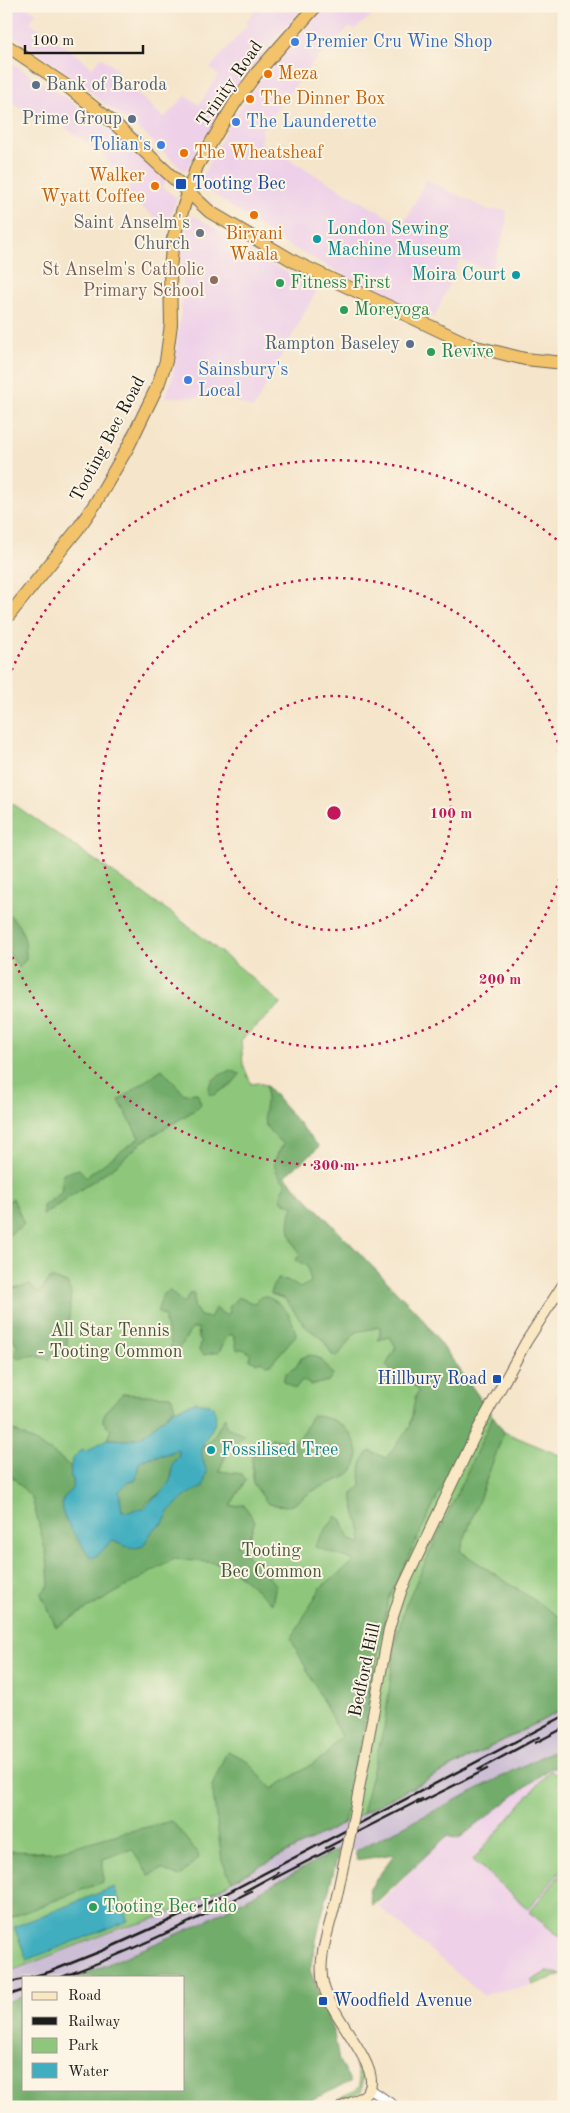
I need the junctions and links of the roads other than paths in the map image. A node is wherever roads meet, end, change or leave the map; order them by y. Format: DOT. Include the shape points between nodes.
graph roads {
  1 [pos="316,6"];
  2 [pos="6,45"];
  3 [pos="188,192"];
  4 [pos="564,363"];
  5 [pos="6,619"];
  6 [pos="564,1283"];
  7 [pos="370,2089"];
  8 [pos="342,2107"];
  9 [pos="396,2107"];
  1 -- 3 [label="highway, Trinity Road" via="240,95 205,150"];
  2 -- 3 [label="highway" via="116,124"];
  3 -- 4 [label="highway" via="210,212 295,262 466,344 525,360"];
  3 -- 5 [label="highway, Tooting Bec Road" via="173,239 171,324 166,361 158,385 129,445 78,530"];
  6 -- 7 [label="main road, Bedford Hill, bridge" via="526,1342 478,1429 402,1589 389,1629 322,1975 329,1999 369,2071 372,2079"];
  7 -- 8 [label="main road" via="363,2097"];
  7 -- 9 [label="street"];
}
